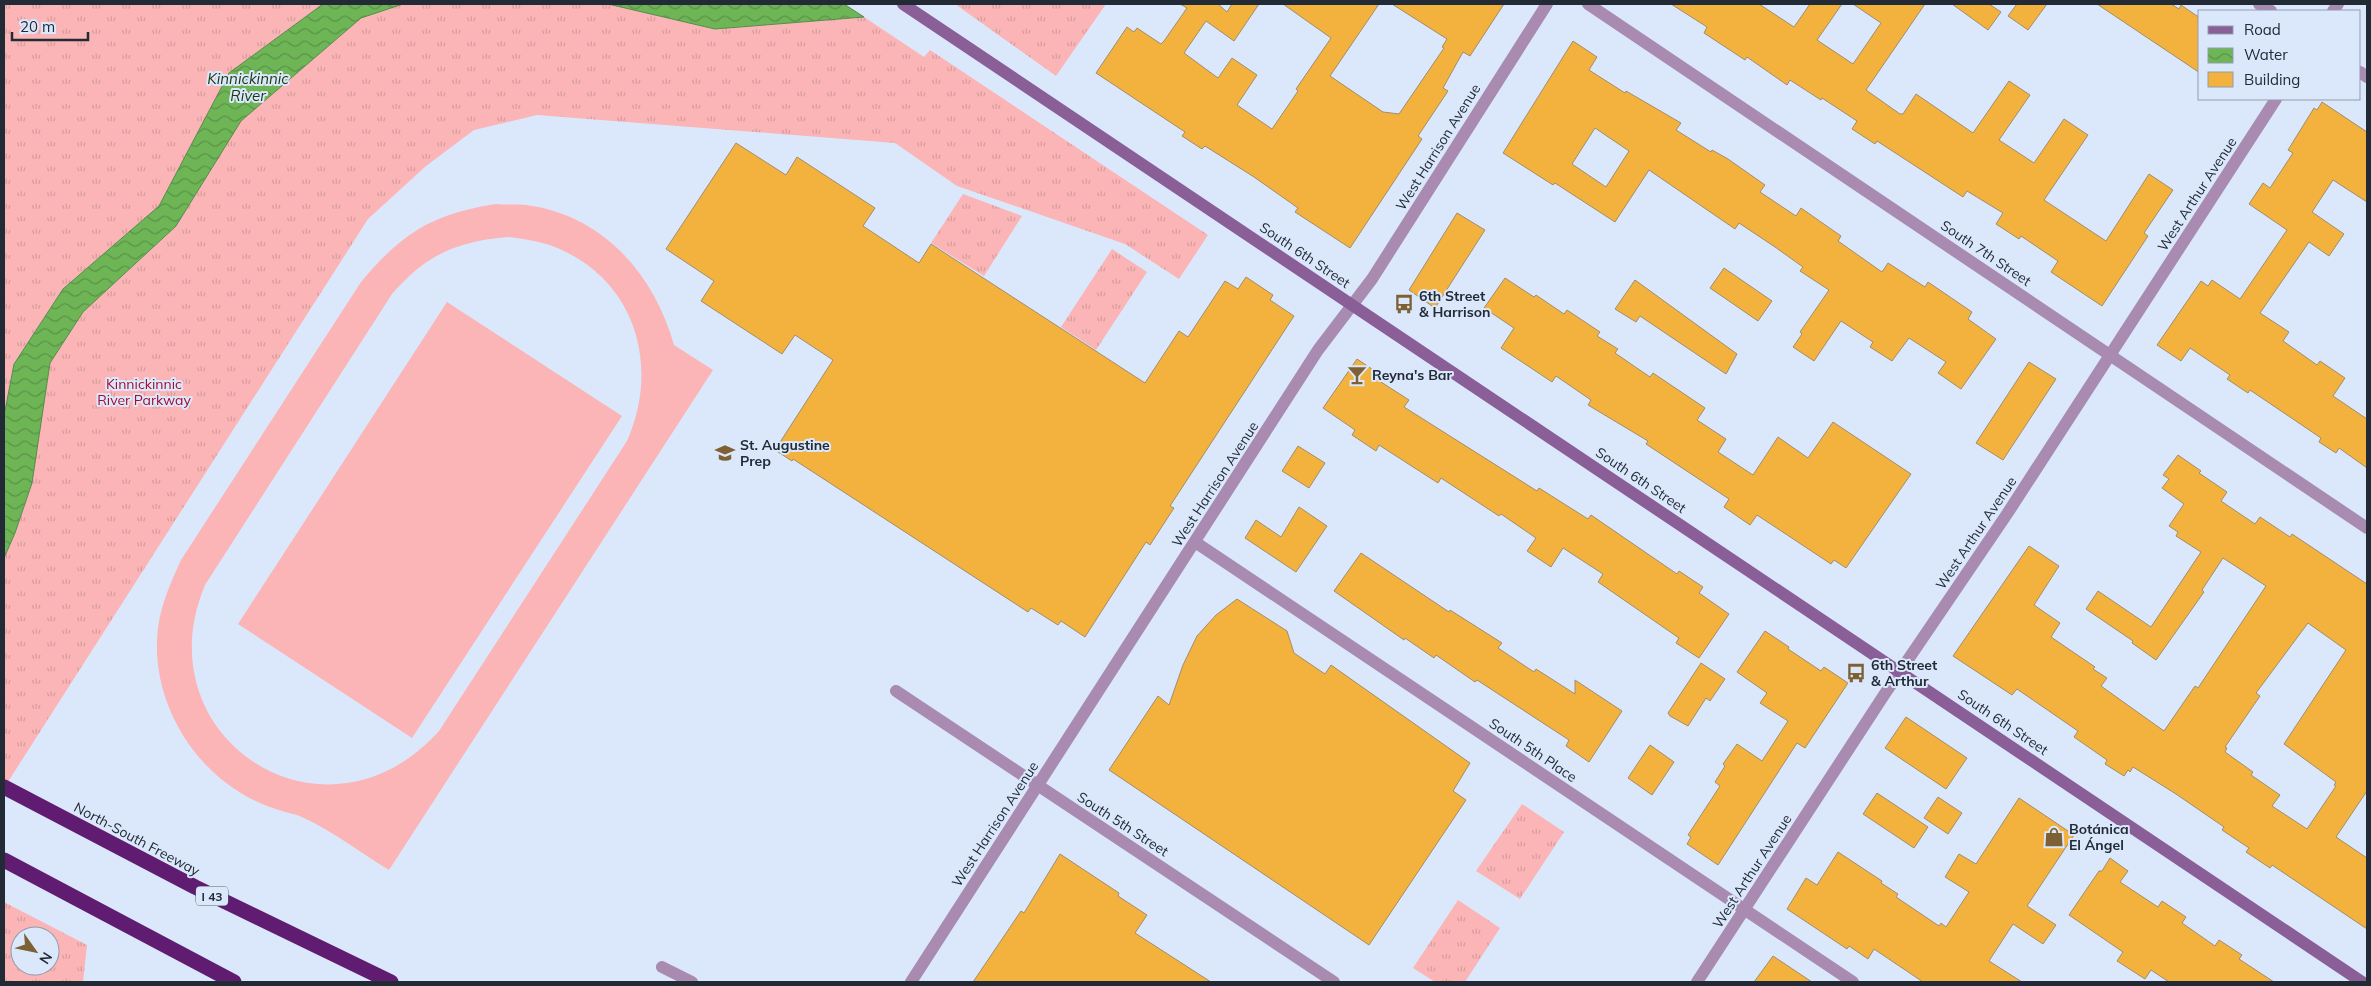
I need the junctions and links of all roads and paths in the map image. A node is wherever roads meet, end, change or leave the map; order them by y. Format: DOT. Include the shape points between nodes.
graph roads {
  1 [pos="903,4"];
  2 [pos="1547,4"];
  3 [pos="1588,4"];
  4 [pos="2275,100"];
  5 [pos="1352,304"];
  6 [pos="2110,355"];
  7 [pos="2367,528"];
  8 [pos="1195,542"];
  9 [pos="1901,671"];
  10 [pos="896,691"];
  11 [pos="1037,786"];
  12 [pos="4,787"];
  13 [pos="9,864"];
  14 [pos="1744,909"];
  15 [pos="662,967"];
  16 [pos="234,982"];
  17 [pos="391,982"];
  18 [pos="692,982"];
  19 [pos="911,982"];
  20 [pos="1334,982"];
  21 [pos="1698,982"];
  22 [pos="1853,982"];
  23 [pos="2362,982"];
  1 -- 5 [label="street, South 6th Street"];
  2 -- 5 [label="street, West Harrison Avenue" via="1372,279"];
  3 -- 6 [label="street, South 7th Street"];
  4 -- 6 [label="street, West Arthur Avenue"];
  5 -- 8 [label="street, West Harrison Avenue" via="1318,350"];
  5 -- 9 [label="street, South 6th Street"];
  6 -- 7 [label="street, South 7th Street"];
  6 -- 9 [label="street, West Arthur Avenue"];
  8 -- 11 [label="street, West Harrison Avenue"];
  8 -- 14 [label="street, South 5th Place"];
  9 -- 14 [label="street, West Arthur Avenue"];
  9 -- 23 [label="street, South 6th Street"];
  10 -- 11 [label="street, South 5th Street"];
  11 -- 19 [label="street, West Harrison Avenue"];
  11 -- 20 [label="street, South 5th Street"];
  12 -- 17 [label="highway, North-South Freeway / I 43" via="195,888"];
  13 -- 16 [label="highway"];
  14 -- 21 [label="street, West Arthur Avenue"];
  14 -- 22 [label="street, South 5th Place"];
  15 -- 18 [label="street"];
}
